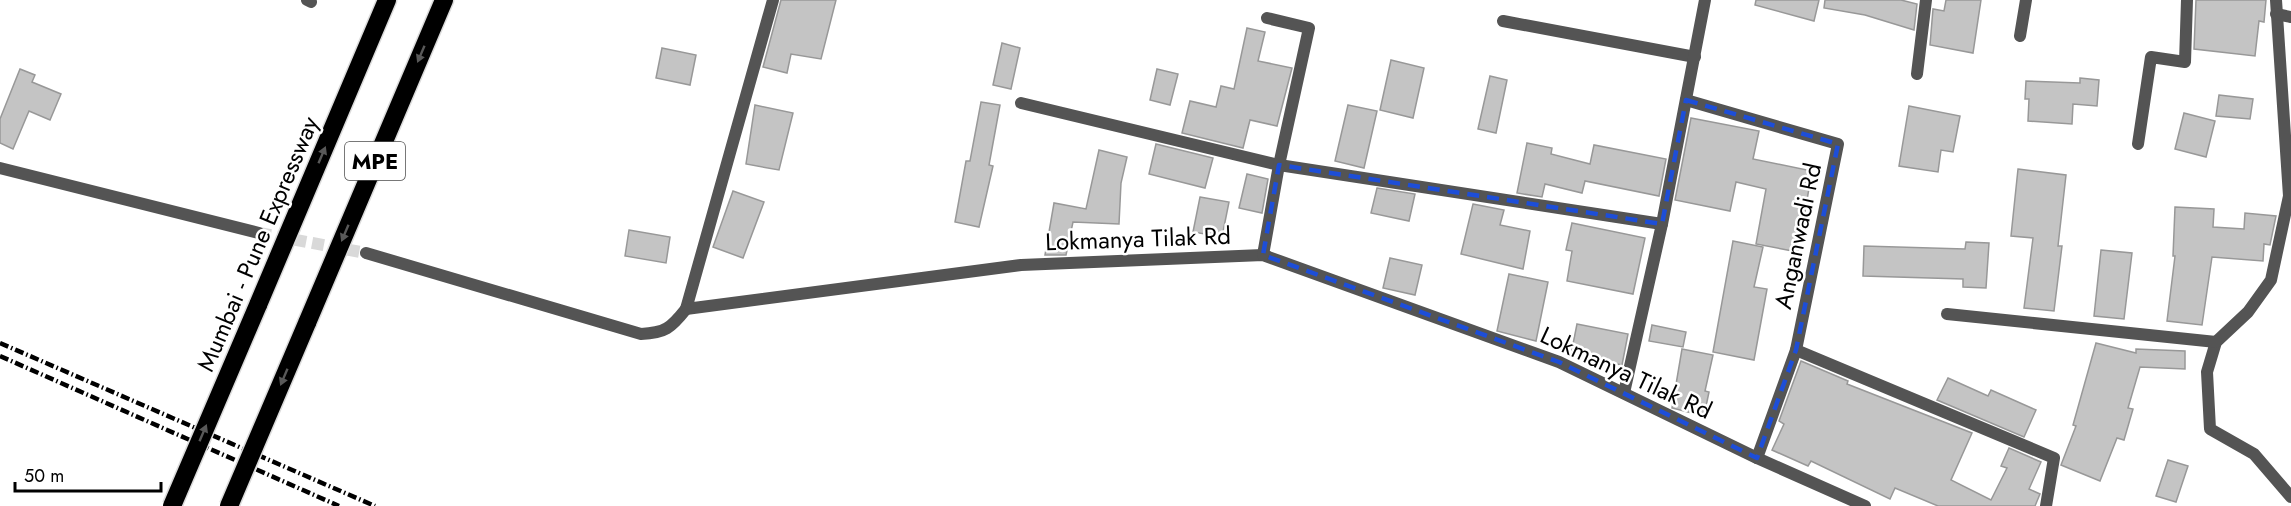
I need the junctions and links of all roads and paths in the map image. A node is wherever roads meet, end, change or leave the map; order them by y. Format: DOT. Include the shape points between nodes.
graph roads {
  1 [pos="387,0"];
  2 [pos="444,0"];
  3 [pos="773,0"];
  4 [pos="1705,0"];
  5 [pos="1926,0"];
  6 [pos="2026,0"];
  7 [pos="2187,0"];
  8 [pos="2276,0"];
  9 [pos="2276,14"];
  10 [pos="2291,17"];
  11 [pos="1267,18"];
  12 [pos="1503,21"];
  13 [pos="2020,36"];
  14 [pos="1695,57"];
  15 [pos="1917,74"];
  16 [pos="1686,100"];
  17 [pos="1021,103"];
  18 [pos="2138,144"];
  19 [pos="1279,165"];
  20 [pos="0,168"];
  21 [pos="2290,198"];
  22 [pos="1662,224"];
  23 [pos="259,233"];
  24 [pos="366,253"];
  25 [pos="1263,255"];
  26 [pos="686,309"];
  27 [pos="1947,315"];
  28 [pos="2216,342"];
  29 [pos="1796,350"];
  30 [pos="1624,393"];
  31 [pos="1757,459"];
  32 [pos="2291,497"];
  33 [pos="172,506"];
  34 [pos="229,506"];
  35 [pos="1865,506"];
  36 [pos="2046,506"];
  33 -- 1 [label="highway, Mumbai - Pune Expressway / MPE, one-way, bridge"];
  2 -- 34 [label="highway, MPE, one-way, bridge"];
  3 -- 26 [label="street"];
  4 -- 14 [label="street"];
  5 -- 15 [label="street"];
  6 -- 13 [label="street"];
  7 -- 18 [label="street" via="2185,63 2151,57"];
  8 -- 9 [label="street"];
  9 -- 10 [label="street"];
  9 -- 21 [label="street"];
  11 -- 19 [label="street" via="1309,28"];
  12 -- 14 [label="street"];
  14 -- 16 [label="street"];
  16 -- 22 [label="street"];
  16 -- 29 [label="street, Anganwadi Rd" via="1838,144"];
  17 -- 19 [label="street"];
  19 -- 22 [label="street"];
  19 -- 25 [label="street"];
  20 -- 23 [label="street"];
  21 -- 28 [label="street" via="2271,280 2248,312"];
  22 -- 30 [label="street"];
  24 -- 26 [label="street" via="640,334 661,333"];
  25 -- 26 [label="street, Lokmanya Tilak Rd" via="1021,265"];
  25 -- 30 [label="street, Lokmanya Tilak Rd" via="1559,362"];
  27 -- 28 [label="street"];
  28 -- 32 [label="street" via="2207,372 2210,429 2254,453"];
  29 -- 31 [label="street, Anganwadi Rd"];
  29 -- 36 [label="street" via="2054,458"];
  30 -- 31 [label="street, Lokmanya Tilak Rd"];
  31 -- 35 [label="street, Lokmanya Tilak Rd"];
}
